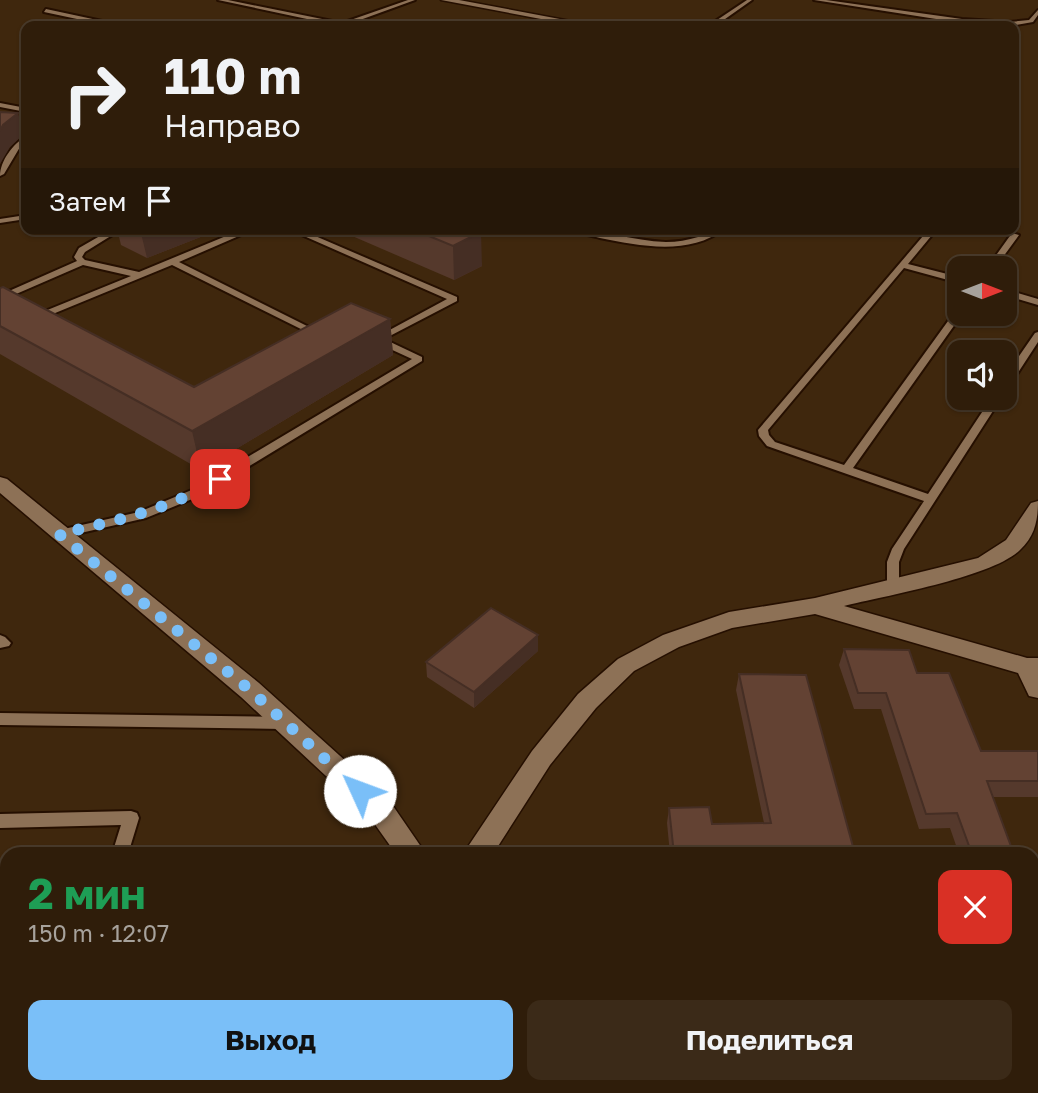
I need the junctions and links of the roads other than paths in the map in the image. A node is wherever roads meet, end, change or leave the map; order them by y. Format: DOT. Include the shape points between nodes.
graph roads {
  1 [pos="220,0"];
  2 [pos="413,0"];
  3 [pos="445,0"];
  4 [pos="750,0"];
  5 [pos="816,0"];
  6 [pos="46,11"];
  7 [pos="1038,12"];
  8 [pos="93,21"];
  9 [pos="322,21"];
  10 [pos="353,21"];
  11 [pos="564,21"];
  12 [pos="719,21"];
  13 [pos="974,21"];
  14 [pos="1019,23"];
  15 [pos="0,106"];
  16 [pos="21,109"];
  17 [pos="21,129"];
  18 [pos="0,130"];
  19 [pos="21,142"];
  20 [pos="0,174"];
  21 [pos="21,219"];
  22 [pos="0,221"];
  23 [pos="108,235"];
  24 [pos="236,235"];
  25 [pos="306,235"];
  26 [pos="609,235"];
  27 [pos="710,235"];
  28 [pos="928,235"];
  29 [pos="1015,235"];
  30 [pos="1000,256"];
  31 [pos="173,261"];
  32 [pos="82,262"];
  33 [pos="902,265"];
  34 [pos="139,275"];
  35 [pos="947,277"];
  36 [pos="4,296"];
  37 [pos="1017,296"];
  38 [pos="20,301"];
  39 [pos="1038,302"];
  40 [pos="32,308"];
  41 [pos="43,315"];
  42 [pos="55,322"];
  43 [pos="949,326"];
  44 [pos="1038,335"];
  45 [pos="314,344"];
  46 [pos="1017,366"];
  47 [pos="988,410"];
  48 [pos="846,470"];
  49 [pos="0,483"];
  50 [pos="930,499"];
  51 [pos="1038,507"];
  52 [pos="59,534"];
  53 [pos="893,585"];
  54 [pos="815,607"];
  55 [pos="1034,674"];
  56 [pos="0,719"];
  57 [pos="287,723"];
  58 [pos="0,821"];
  59 [pos="122,847"];
  60 [pos="407,847"];
  61 [pos="482,847"];
  1 -- 9 [label="lane"];
  2 -- 10 [label="lane"];
  3 -- 11 [label="street"];
  4 -- 12 [label="lane"];
  5 -- 13 [label="lane"];
  6 -- 8 [label="lane"];
  7 -- 14 [label="lane" via="1031,21"];
  15 -- 16 [label="lane"];
  17 -- 18 [label="lane"];
  19 -- 20 [label="lane"];
  21 -- 22 [label="lane"];
  23 -- 32 [label="lane" via="82,250 78,257"];
  24 -- 31 [label="lane"];
  25 -- 52 [label="lane" via="454,299 373,337 419,359 198,492 142,515"];
  26 -- 27 [label="lane" via="680,246"];
  28 -- 33 [label="lane"];
  29 -- 30 [label="lane"];
  31 -- 34 [label="lane"];
  31 -- 45 [label="lane" via="326,338"];
  32 -- 34 [label="lane"];
  32 -- 36 [label="lane"];
  33 -- 35 [label="lane"];
  33 -- 48 [label="lane" via="763,430 771,444"];
  34 -- 41 [label="lane"];
  36 -- 38 [label="lane"];
  37 -- 39 [label="lane"];
  40 -- 41 [label="lane"];
  41 -- 42 [label="lane"];
  43 -- 48 [label="lane"];
  44 -- 46 [label="lane"];
  47 -- 50 [label="lane"];
  48 -- 50 [label="lane"];
  49 -- 52 [label="street"];
  50 -- 53 [label="lane" via="898,549"];
  51 -- 53 [label="street" via="1013,545 985,563"];
  52 -- 57 [label="street"];
  53 -- 54 [label="street"];
  54 -- 55 [label="street"];
  54 -- 61 [label="street" via="729,620 671,641 626,666 587,701 541,758"];
  56 -- 57 [label="lane"];
  57 -- 60 [label="street" via="379,808"];
  58 -- 59 [label="lane" via="131,818"];
}
